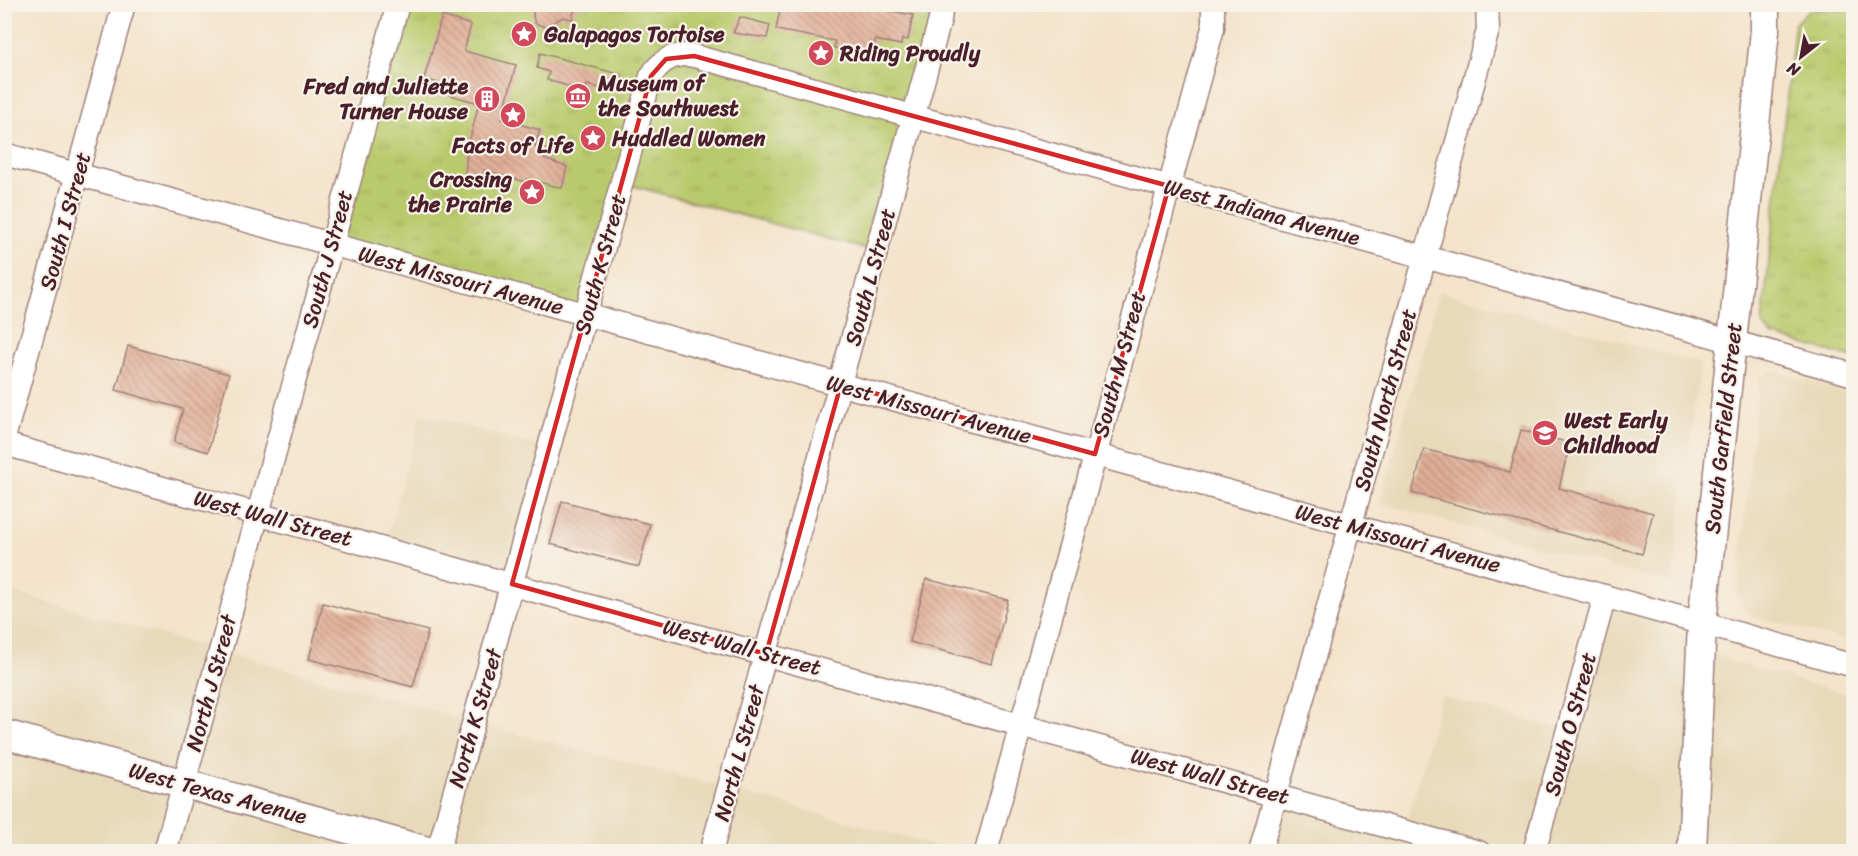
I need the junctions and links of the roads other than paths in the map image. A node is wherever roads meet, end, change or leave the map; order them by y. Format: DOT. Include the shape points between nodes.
graph roads {
  1 [pos="124,4"];
  2 [pos="398,4"];
  3 [pos="942,4"];
  4 [pos="1213,4"];
  5 [pos="1487,4"];
  6 [pos="1765,4"];
  7 [pos="671,57"];
  8 [pos="913,116"];
  9 [pos="4,154"];
  10 [pos="77,174"];
  11 [pos="1169,186"];
  12 [pos="332,244"];
  13 [pos="1424,256"];
  14 [pos="587,315"];
  15 [pos="1732,341"];
  16 [pos="1854,375"];
  17 [pos="841,384"];
  18 [pos="4,438"];
  19 [pos="4,444"];
  20 [pos="1095,454"];
  21 [pos="257,514"];
  22 [pos="1350,525"];
  23 [pos="512,584"];
  24 [pos="1605,596"];
  25 [pos="1702,623"];
  26 [pos="766,654"];
  27 [pos="1854,666"];
  28 [pos="1022,724"];
  29 [pos="4,734"];
  30 [pos="184,783"];
  31 [pos="1275,794"];
  32 [pos="165,852"];
  33 [pos="431,852"];
  34 [pos="438,852"];
  35 [pos="711,852"];
  36 [pos="986,852"];
  37 [pos="1260,852"];
  38 [pos="1479,852"];
  39 [pos="1534,852"];
  40 [pos="1692,852"];
  1 -- 10 [label="street, South I Street"];
  2 -- 12 [label="street, South J Street"];
  3 -- 8 [label="street, South L Street"];
  4 -- 11 [label="street, South M Street" via="1213,28"];
  5 -- 13 [label="street, South North Street" via="1488,30"];
  6 -- 15 [label="main road, South Garfield Street"];
  7 -- 8 [label="street, West Indiana Avenue" via="687,54"];
  7 -- 14 [label="street, South K Street" via="651,76"];
  8 -- 11 [label="street, West Indiana Avenue"];
  8 -- 17 [label="street, South L Street"];
  9 -- 10 [label="street, West Missouri Avenue"];
  10 -- 12 [label="street, West Missouri Avenue"];
  10 -- 18 [label="street, South I Street"];
  11 -- 13 [label="street, West Indiana Avenue"];
  11 -- 20 [label="street, South M Street"];
  12 -- 14 [label="street, West Missouri Avenue"];
  12 -- 21 [label="street, South J Street"];
  13 -- 15 [label="street, West Indiana Avenue"];
  13 -- 22 [label="street, South North Street"];
  14 -- 17 [label="street, West Missouri Avenue"];
  14 -- 23 [label="street, South K Street"];
  15 -- 16 [label="street, West Indiana Avenue"];
  15 -- 25 [label="main road, South Garfield Street"];
  17 -- 20 [label="street, West Missouri Avenue"];
  17 -- 26 [label="street, South L Street"];
  19 -- 21 [label="street, West Wall Street"];
  20 -- 22 [label="street, West Missouri Avenue"];
  20 -- 28 [label="street, South M Street"];
  21 -- 23 [label="street, West Wall Street"];
  21 -- 30 [label="street, North J Street"];
  22 -- 24 [label="street, West Missouri Avenue"];
  22 -- 31 [label="street, South North Street"];
  23 -- 26 [label="street, West Wall Street"];
  23 -- 34 [label="street, North K Street"];
  24 -- 25 [label="street, West Missouri Avenue"];
  24 -- 39 [label="street, South O Street"];
  25 -- 27 [label="street, West Missouri Avenue"];
  25 -- 40 [label="main road, South Garfield Street"];
  26 -- 28 [label="street, West Wall Street"];
  26 -- 35 [label="street, North L Street"];
  28 -- 31 [label="street, West Wall Street"];
  28 -- 36 [label="street, South M Street"];
  29 -- 30 [label="main road, West Texas Avenue"];
  30 -- 32 [label="street, North J Street"];
  30 -- 33 [label="main road, West Texas Avenue"];
  31 -- 37 [label="street, South North Street"];
  31 -- 38 [label="street, West Wall Street"];
}
